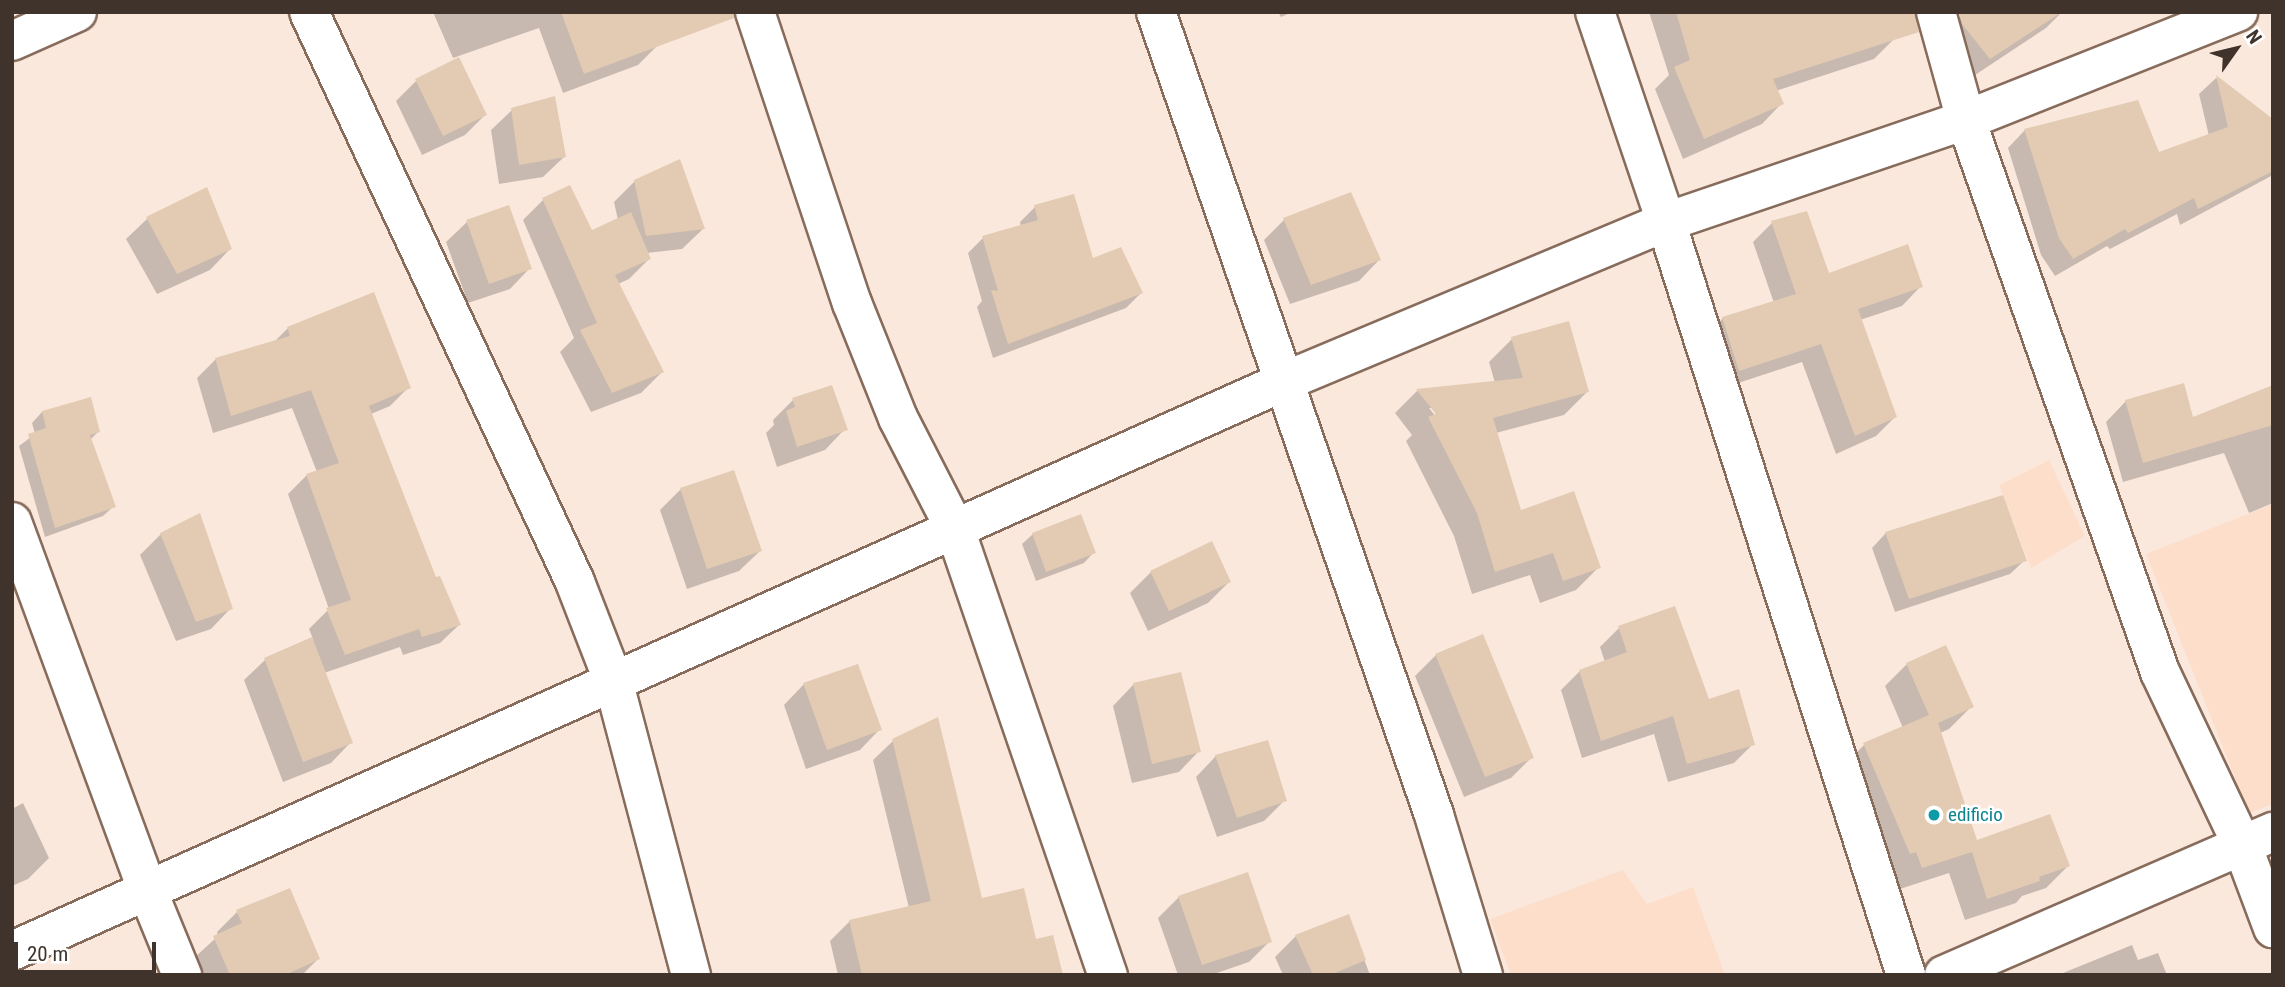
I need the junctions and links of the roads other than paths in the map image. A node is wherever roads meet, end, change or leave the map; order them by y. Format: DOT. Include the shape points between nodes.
graph roads {
  1 [pos="77,12"];
  2 [pos="309,12"];
  3 [pos="755,12"];
  4 [pos="1156,12"];
  5 [pos="1595,12"];
  6 [pos="1936,12"];
  7 [pos="2238,12"];
  8 [pos="12,40"];
  9 [pos="1966,120"];
  10 [pos="1666,222"];
  11 [pos="1283,382"];
  12 [pos="12,522"];
  13 [pos="955,529"];
  14 [pos="613,680"];
  15 [pos="2257,838"];
  16 [pos="148,892"];
  17 [pos="2273,928"];
  18 [pos="12,951"];
  19 [pos="181,975"];
  20 [pos="691,975"];
  21 [pos="1108,975"];
  22 [pos="1483,975"];
  23 [pos="1906,975"];
  24 [pos="1944,975"];
  1 -- 8 [label="street"];
  2 -- 14 [label="street" via="575,582"];
  3 -- 13 [label="street" via="852,303 898,418"];
  4 -- 11 [label="street"];
  5 -- 10 [label="street"];
  6 -- 9 [label="street"];
  7 -- 9 [label="street"];
  9 -- 10 [label="street"];
  9 -- 15 [label="street" via="2160,672"];
  10 -- 11 [label="street"];
  10 -- 23 [label="street"];
  11 -- 13 [label="street"];
  11 -- 22 [label="street" via="1434,815"];
  12 -- 16 [label="street"];
  13 -- 14 [label="street"];
  13 -- 21 [label="street"];
  14 -- 16 [label="street"];
  14 -- 20 [label="street"];
  15 -- 17 [label="street"];
  15 -- 24 [label="street"];
  16 -- 18 [label="street"];
  16 -- 19 [label="street"];
}
